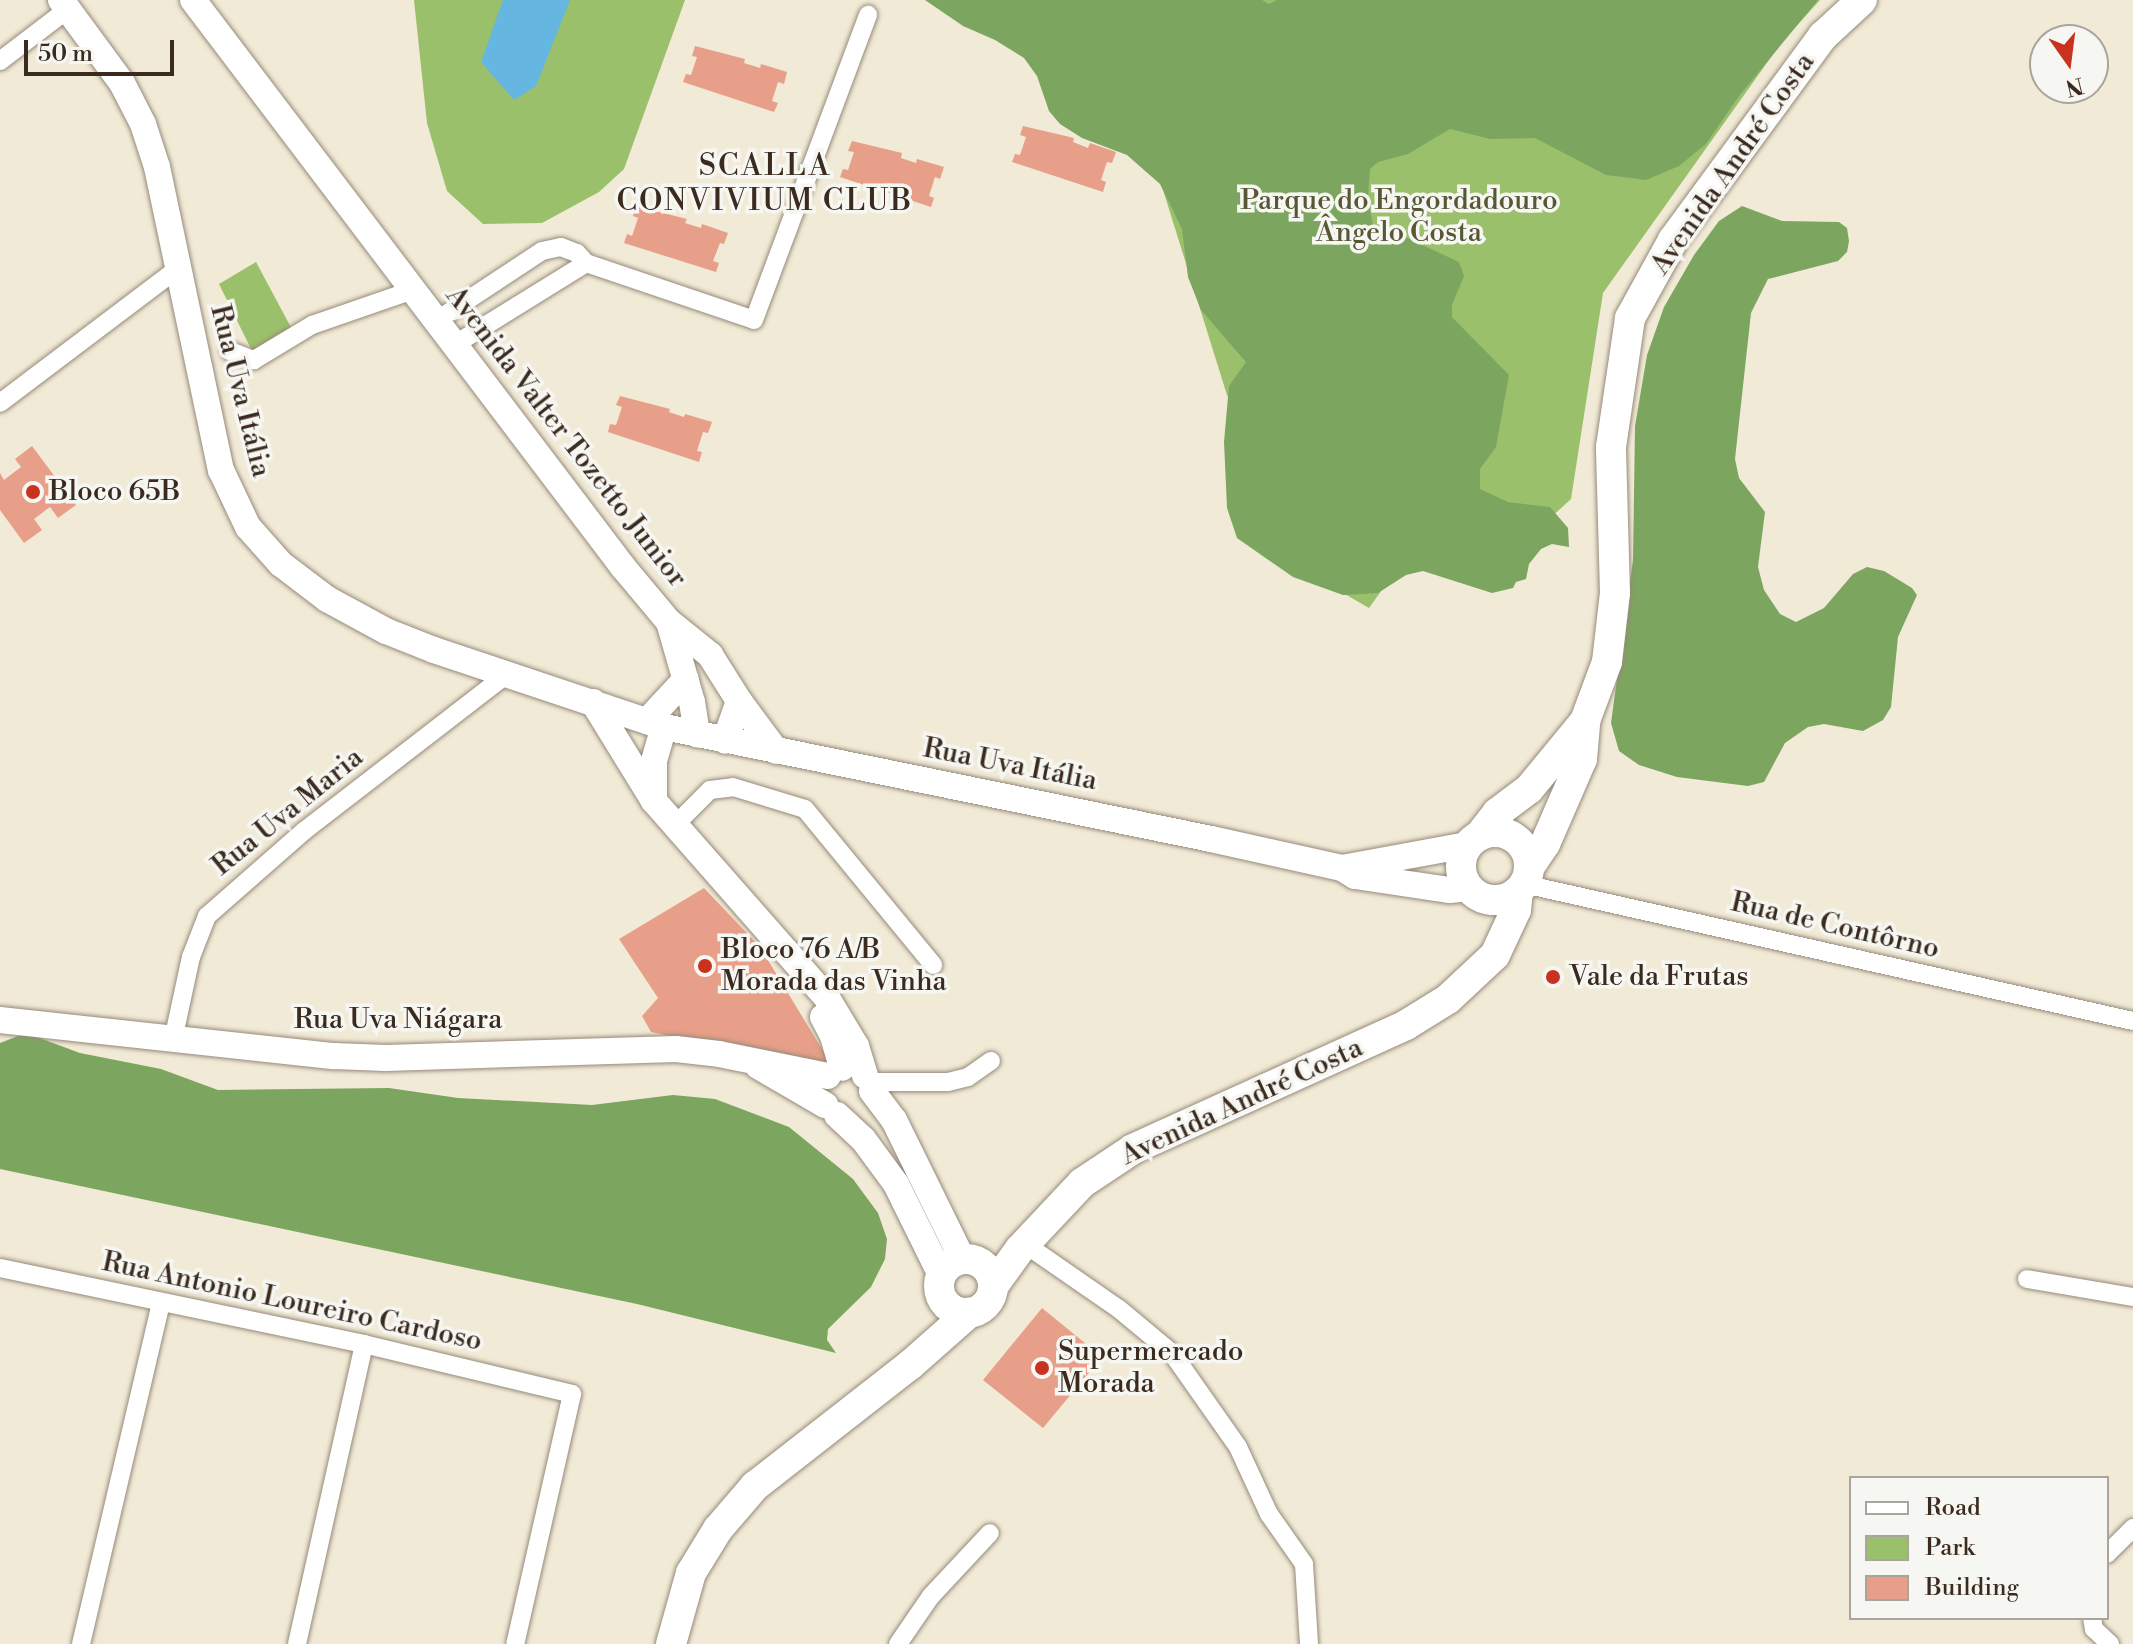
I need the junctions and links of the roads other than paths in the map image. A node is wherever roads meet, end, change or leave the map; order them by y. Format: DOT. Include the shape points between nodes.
graph roads {
  1 [pos="193,0"];
  2 [pos="1862,0"];
  3 [pos="64,5"];
  4 [pos="868,15"];
  5 [pos="0,61"];
  6 [pos="586,263"];
  7 [pos="177,269"];
  8 [pos="413,290"];
  9 [pos="436,321"];
  10 [pos="454,345"];
  11 [pos="230,351"];
  12 [pos="0,403"];
  13 [pos="669,622"];
  14 [pos="507,674"];
  15 [pos="686,679"];
  16 [pos="739,701"];
  17 [pos="593,702"];
  18 [pos="1585,721"];
  19 [pos="656,724"];
  20 [pos="697,735"];
  21 [pos="725,741"];
  22 [pos="776,751"];
  23 [pos="654,801"];
  24 [pos="674,826"];
  25 [pos="1474,840"];
  26 [pos="1342,868"];
  27 [pos="1524,880"];
  28 [pos="1473,892"];
  29 [pos="933,965"];
  30 [pos="1477,972"];
  31 [pos="0,1020"];
  32 [pos="2133,1021"];
  33 [pos="173,1040"];
  34 [pos="748,1060"];
  35 [pos="991,1061"];
  36 [pos="855,1079"];
  37 [pos="831,1110"];
  38 [pos="1022,1246"];
  39 [pos="0,1268"];
  40 [pos="963,1273"];
  41 [pos="2027,1279"];
  42 [pos="2133,1297"];
  43 [pos="161,1302"];
  44 [pos="969,1313"];
  45 [pos="364,1344"];
  46 [pos="928,1348"];
  47 [pos="2133,1528"];
  48 [pos="990,1533"];
  49 [pos="2109,1552"];
  50 [pos="2092,1620"];
  51 [pos="81,1644"];
  52 [pos="297,1644"];
  53 [pos="515,1644"];
  54 [pos="671,1644"];
  55 [pos="898,1644"];
  56 [pos="1309,1644"];
  57 [pos="2110,1644"];
  1 -- 8 [label="street, Avenida Valter Tozetto Junior"];
  2 -- 18 [label="main road, Avenida André Costa" via="1823,36 1682,227 1630,318 1611,447 1615,593 1607,662"];
  3 -- 5 [label="street"];
  3 -- 7 [label="street, Rua Uva Itália" via="122,83 143,124"];
  4 -- 6 [label="street" via="754,320"];
  6 -- 9 [label="street" via="561,247 542,251"];
  6 -- 10 [label="street"];
  7 -- 12 [label="street"];
  7 -- 14 [label="street, Rua Uva Itália" via="221,470 248,527 281,564 327,599 386,631"];
  8 -- 9 [label="street, Avenida Valter Tozetto Junior"];
  8 -- 11 [label="street" via="312,325 254,360"];
  9 -- 10 [label="street, Avenida Valter Tozetto Junior"];
  10 -- 13 [label="street, Avenida Valter Tozetto Junior"];
  13 -- 15 [label="street, Avenida Valter Tozetto Junior"];
  13 -- 16 [label="street, Avenida Valter Tozetto Junior" via="710,655"];
  14 -- 17 [label="street, Rua Uva Itália"];
  14 -- 33 [label="street, Rua Uva Maria" via="304,831 207,916 191,957"];
  15 -- 19 [label="street"];
  15 -- 20 [label="street, Avenida Valter Tozetto Junior"];
  16 -- 21 [label="street"];
  16 -- 22 [label="street, Avenida Valter Tozetto Junior"];
  17 -- 19 [label="street, Rua Uva Itália"];
  17 -- 23 [label="street"];
  18 -- 25 [label="main road, Avenida André Costa" via="1529,789 1497,813"];
  18 -- 27 [label="main road, Avenida André Costa" via="1582,759"];
  19 -- 20 [label="street, Rua Uva Itália"];
  19 -- 23 [label="street"];
  20 -- 21 [label="street, Rua Uva Itália"];
  21 -- 22 [label="street, Rua Uva Itália"];
  22 -- 26 [label="street, Rua Uva Itália"];
  23 -- 24 [label="street"];
  24 -- 29 [label="street" via="710,790 733,787 805,809"];
  24 -- 36 [label="street" via="827,998 856,1046"];
  25 -- 26 [label="street, Rua Uva Itália"];
  25 -- 27 [label="main road" via="1497,831 1514,836 1526,849"];
  25 -- 28 [label="main road" via="1461,867"];
  26 -- 28 [label="street, Rua Uva Itália" via="1355,876"];
  27 -- 28 [label="main road" via="1505,898 1491,900"];
  27 -- 30 [label="main road, Avenida André Costa" via="1495,955"];
  27 -- 32 [label="street, Rua de Contôrno"];
  28 -- 30 [label="main road" via="1488,942"];
  30 -- 38 [label="main road, Avenida André Costa" via="1448,999 1406,1025 1133,1149 1082,1183"];
  31 -- 33 [label="street, Rua Uva Niágara"];
  33 -- 34 [label="street, Rua Uva Niágara" via="386,1058 676,1049"];
  34 -- 36 [label="street, Rua Uva Niágara"];
  34 -- 37 [label="street, Rua Uva Niágara"];
  35 -- 36 [label="street" via="968,1077 948,1082"];
  36 -- 37 [label="street" via="822,1090"];
  36 -- 37 [label="street" via="861,1113"];
  36 -- 40 [label="street" via="894,1120"];
  37 -- 40 [label="street, Rua Uva Niágara" via="863,1139"];
  38 -- 40 [label="main road, Avenida André Costa"];
  38 -- 56 [label="street" via="1119,1309 1172,1353 1238,1447 1269,1514 1304,1564"];
  39 -- 43 [label="street, Rua Antonio Loureiro Cardoso"];
  40 -- 44 [label="main road" via="984,1307"];
  40 -- 44 [label="main road" via="944,1301"];
  40 -- 46 [label="main road"];
  41 -- 42 [label="street"];
  43 -- 45 [label="street, Rua Antonio Loureiro Cardoso"];
  43 -- 51 [label="street"];
  44 -- 46 [label="main road"];
  45 -- 52 [label="street"];
  45 -- 53 [label="street, Rua Antonio Loureiro Cardoso" via="572,1394"];
  46 -- 54 [label="main road" via="755,1486 718,1529 691,1573"];
  47 -- 49 [label="street"];
  48 -- 55 [label="street" via="931,1596"];
  50 -- 57 [label="street" via="2094,1629"];
}
